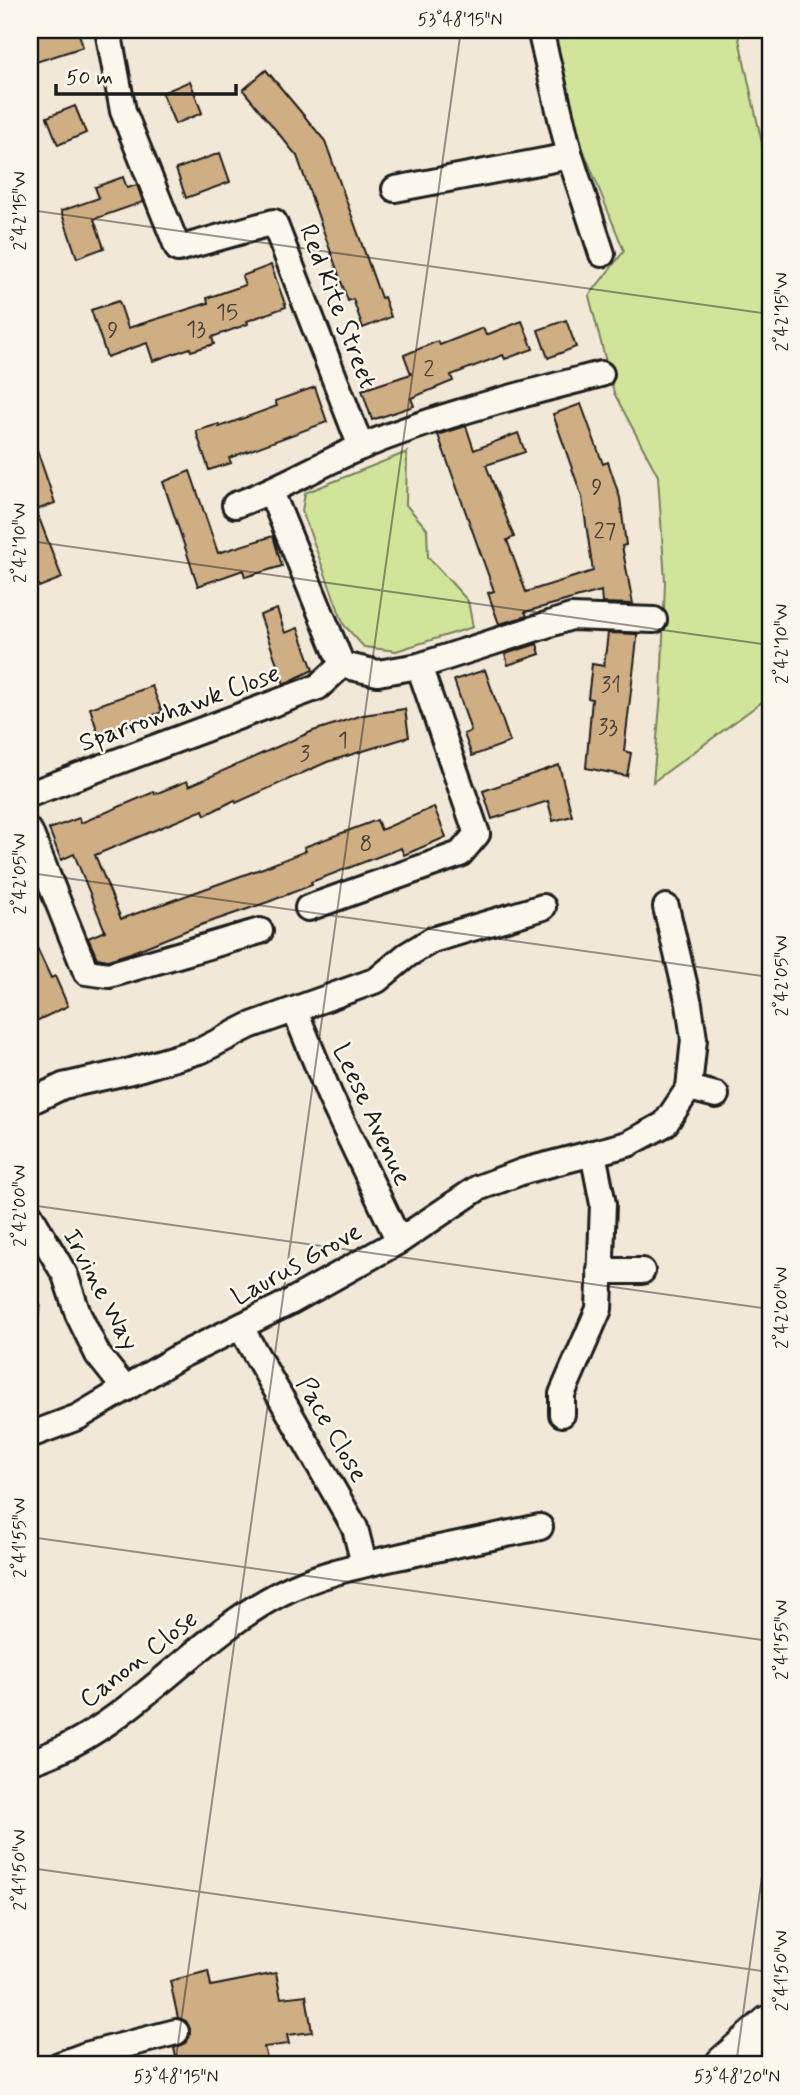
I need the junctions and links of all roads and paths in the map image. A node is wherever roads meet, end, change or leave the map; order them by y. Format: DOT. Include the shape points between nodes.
graph roads {
  1 [pos="108,30"];
  2 [pos="540,30"];
  3 [pos="570,156"];
  4 [pos="395,189"];
  5 [pos="602,254"];
  6 [pos="601,374"];
  7 [pos="361,447"];
  8 [pos="271,492"];
  9 [pos="235,505"];
  10 [pos="654,620"];
  11 [pos="342,665"];
  12 [pos="419,666"];
  13 [pos="30,794"];
  14 [pos="30,832"];
  15 [pos="543,907"];
  16 [pos="667,907"];
  17 [pos="308,908"];
  18 [pos="260,931"];
  19 [pos="295,1010"];
  20 [pos="689,1088"];
  21 [pos="716,1095"];
  22 [pos="30,1102"];
  23 [pos="593,1153"];
  24 [pos="30,1215"];
  25 [pos="399,1241"];
  26 [pos="600,1271"];
  27 [pos="642,1271"];
  28 [pos="241,1328"];
  29 [pos="125,1389"];
  30 [pos="562,1414"];
  31 [pos="30,1435"];
  32 [pos="540,1527"];
  33 [pos="364,1564"];
  34 [pos="30,1762"];
  35 [pos="770,2024"];
  36 [pos="176,2032"];
  37 [pos="59,2065"];
  38 [pos="724,2065"];
  1 -- 7 [label="street, Red Kite Street" via="123,111 178,249 274,222"];
  2 -- 3 [label="street"];
  3 -- 4 [label="street"];
  3 -- 5 [label="street"];
  6 -- 7 [label="street" via="482,405"];
  7 -- 8 [label="street"];
  8 -- 9 [label="street"];
  8 -- 11 [label="street"];
  10 -- 12 [label="street" via="571,617"];
  11 -- 12 [label="street" via="378,673"];
  11 -- 13 [label="street, Sparrowhawk Close" via="318,687"];
  12 -- 17 [label="street" via="477,834 460,853"];
  14 -- 18 [label="street" via="86,972 108,975"];
  15 -- 19 [label="street" via="432,940 377,980"];
  16 -- 20 [label="street, Laurus Grove" via="694,1039"];
  19 -- 22 [label="street" via="202,1049 63,1086"];
  19 -- 25 [label="street, Leese Avenue"];
  20 -- 21 [label="street"];
  20 -- 23 [label="street, Laurus Grove" via="665,1124 628,1144"];
  23 -- 25 [label="street, Laurus Grove" via="478,1188"];
  23 -- 26 [label="street" via="603,1204"];
  24 -- 29 [label="street, Irvine Way" via="65,1275 98,1354"];
  25 -- 28 [label="street, Laurus Grove"];
  26 -- 27 [label="street"];
  26 -- 30 [label="street" via="599,1309 562,1394"];
  28 -- 29 [label="street, Laurus Grove" via="180,1356"];
  28 -- 33 [label="street, Pace Close" via="355,1528"];
  29 -- 31 [label="street, Laurus Grove" via="78,1417"];
  32 -- 33 [label="street"];
  33 -- 34 [label="street, Canon Close" via="279,1594 222,1630 104,1726 53,1755"];
  35 -- 38 [label="highway"];
  36 -- 37 [label="street"];
}
